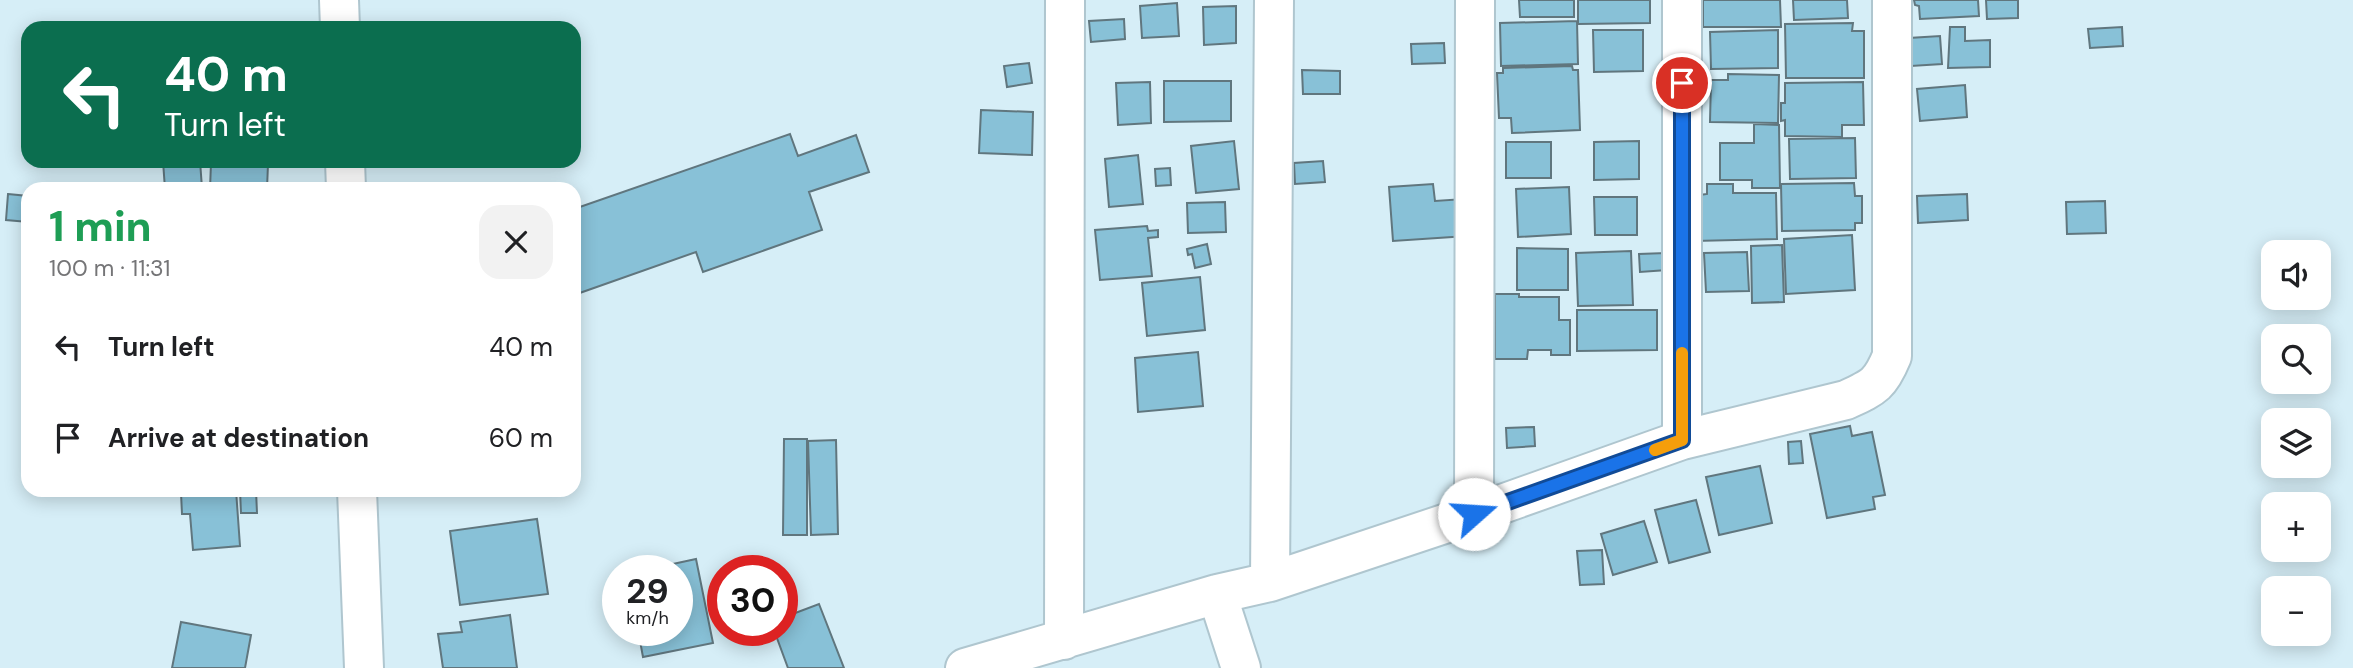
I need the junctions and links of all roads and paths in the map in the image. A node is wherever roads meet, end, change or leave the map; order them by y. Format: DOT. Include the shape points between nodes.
graph roads {
  1 [pos="339,0"];
  2 [pos="1065,0"];
  3 [pos="1274,0"];
  4 [pos="1475,0"];
  5 [pos="1682,0"];
  6 [pos="1892,0"];
  7 [pos="340,21"];
  8 [pos="1682,440"];
  9 [pos="357,497"];
  10 [pos="1474,514"];
  11 [pos="1270,582"];
  12 [pos="1217,594"];
  13 [pos="1064,640"];
  14 [pos="364,668"];
  15 [pos="965,668"];
  16 [pos="1241,668"];
  1 -- 7 [label="street"];
  2 -- 13 [label="street"];
  3 -- 11 [label="street"];
  4 -- 10 [label="street"];
  5 -- 8 [label="street"];
  6 -- 8 [label="street" via="1892,356 1884,377 1846,400"];
  8 -- 10 [label="street"];
  9 -- 14 [label="street"];
  10 -- 11 [label="street"];
  11 -- 12 [label="street"];
  12 -- 13 [label="street"];
  12 -- 16 [label="street"];
  13 -- 15 [label="street"];
}
